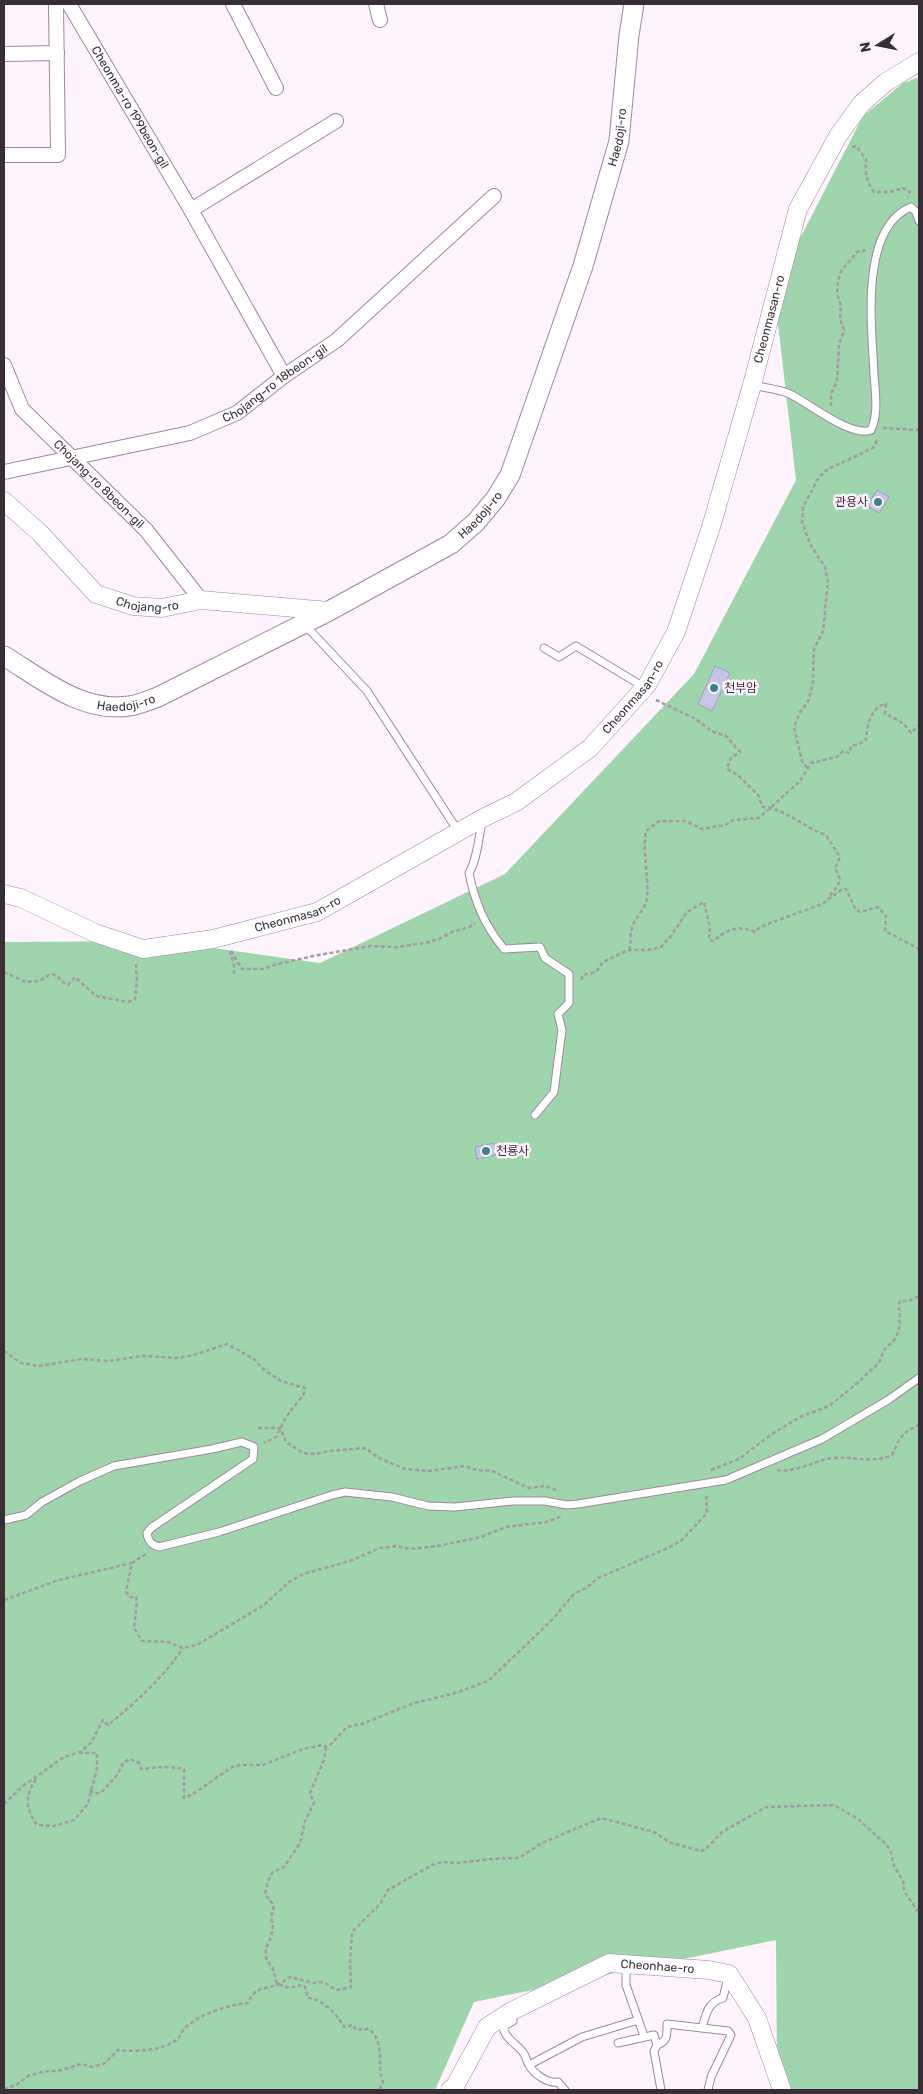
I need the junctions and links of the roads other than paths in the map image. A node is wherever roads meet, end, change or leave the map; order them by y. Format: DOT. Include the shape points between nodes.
graph roads {
  1 [pos="56,4"];
  2 [pos="69,4"];
  3 [pos="234,4"];
  4 [pos="634,4"];
  5 [pos="57,53"];
  6 [pos="4,54"];
  7 [pos="919,62"];
  8 [pos="276,88"];
  9 [pos="336,121"];
  10 [pos="4,155"];
  11 [pos="494,196"];
  12 [pos="191,210"];
  13 [pos="919,221"];
  14 [pos="4,365"];
  15 [pos="284,376"];
  16 [pos="752,385"];
  17 [pos="74,459"];
  18 [pos="4,472"];
  19 [pos="4,501"];
  20 [pos="201,600"];
  21 [pos="329,611"];
  22 [pos="303,624"];
  23 [pos="544,648"];
  24 [pos="4,656"];
  25 [pos="641,691"];
  26 [pos="483,818"];
  27 [pos="459,832"];
  28 [pos="4,894"];
  29 [pos="535,1115"];
  30 [pos="919,1378"];
  31 [pos="4,1520"];
  32 [pos="626,1963"];
  33 [pos="729,1974"];
  34 [pos="510,2012"];
  35 [pos="638,2020"];
  36 [pos="702,2028"];
  37 [pos="644,2036"];
  38 [pos="618,2043"];
  39 [pos="657,2044"];
  40 [pos="529,2065"];
  41 [pos="450,2090"];
  42 [pos="565,2090"];
  43 [pos="661,2090"];
  44 [pos="708,2090"];
  45 [pos="782,2090"];
  1 -- 5 [label="street"];
  2 -- 12 [label="street, Cheonma-ro 199beon-gil"];
  3 -- 8 [label="street"];
  4 -- 21 [label="main road, Haedoji-ro" via="619,141 583,266 510,476 476,522 451,544"];
  5 -- 6 [label="street"];
  5 -- 10 [label="street" via="58,155"];
  7 -- 16 [label="street, Cheonmasan-ro" via="886,82 861,104 838,136 798,209"];
  9 -- 12 [label="street"];
  11 -- 15 [label="street, Chojang-ro 18beon-gil" via="337,340"];
  12 -- 15 [label="street, Cheonma-ro 199beon-gil"];
  13 -- 16 [label="lane" via="911,207 890,224 874,267 871,310 876,409 873,426 866,432 844,426 781,390"];
  14 -- 17 [label="street, Chojang-ro 8beon-gil" via="22,409"];
  15 -- 17 [label="street, Chojang-ro 18beon-gil" via="236,412 190,433"];
  16 -- 25 [label="street, Cheonmasan-ro" via="711,527 676,632"];
  17 -- 18 [label="street, Chojang-ro 18beon-gil"];
  17 -- 20 [label="street, Chojang-ro 8beon-gil" via="146,530"];
  19 -- 20 [label="street, Chojang-ro" via="96,594 133,606 162,608"];
  20 -- 21 [label="street, Chojang-ro"];
  21 -- 22 [label="main road, Haedoji-ro"];
  22 -- 24 [label="main road, Haedoji-ro" via="158,697 130,706 108,707 69,696"];
  22 -- 27 [label="lane" via="368,691"];
  23 -- 25 [label="lane" via="560,657 576,646"];
  25 -- 26 [label="street, Cheonmasan-ro" via="590,748 516,802"];
  26 -- 27 [label="street, Cheonmasan-ro"];
  26 -- 29 [label="lane" via="474,865 469,873 474,898 490,932 504,949 540,947 545,958 569,974 569,1003 558,1014 562,1030 554,1092"];
  27 -- 28 [label="street, Cheonmasan-ro" via="317,912 213,938 143,949 95,932 21,898"];
  30 -- 31 [label="lane" via="822,1439 726,1480 578,1504 513,1501 456,1507 428,1506 392,1497 345,1492 219,1532 153,1546 147,1533 151,1528 253,1459 254,1447 242,1442 114,1466 80,1481 26,1514"];
  32 -- 33 [label="street, Cheonhae-ro"];
  32 -- 34 [label="street, Cheonhae-ro" via="609,1963"];
  32 -- 35 [label="lane" via="626,1985"];
  33 -- 36 [label="lane" via="723,1998 708,2008"];
  33 -- 45 [label="street" via="758,2018"];
  34 -- 40 [label="lane" via="513,2021 503,2027 504,2034 524,2053"];
  34 -- 41 [label="street, Cheonhae-ro" via="487,2026"];
  35 -- 37 [label="lane"];
  35 -- 40 [label="lane" via="582,2037"];
  36 -- 39 [label="lane" via="667,2024 666,2039"];
  36 -- 44 [label="lane" via="728,2031 731,2035"];
  37 -- 38 [label="lane"];
  37 -- 39 [label="lane" via="654,2035"];
  39 -- 43 [label="lane" via="654,2051"];
  40 -- 42 [label="lane" via="536,2074 553,2083 558,2082"];
}
